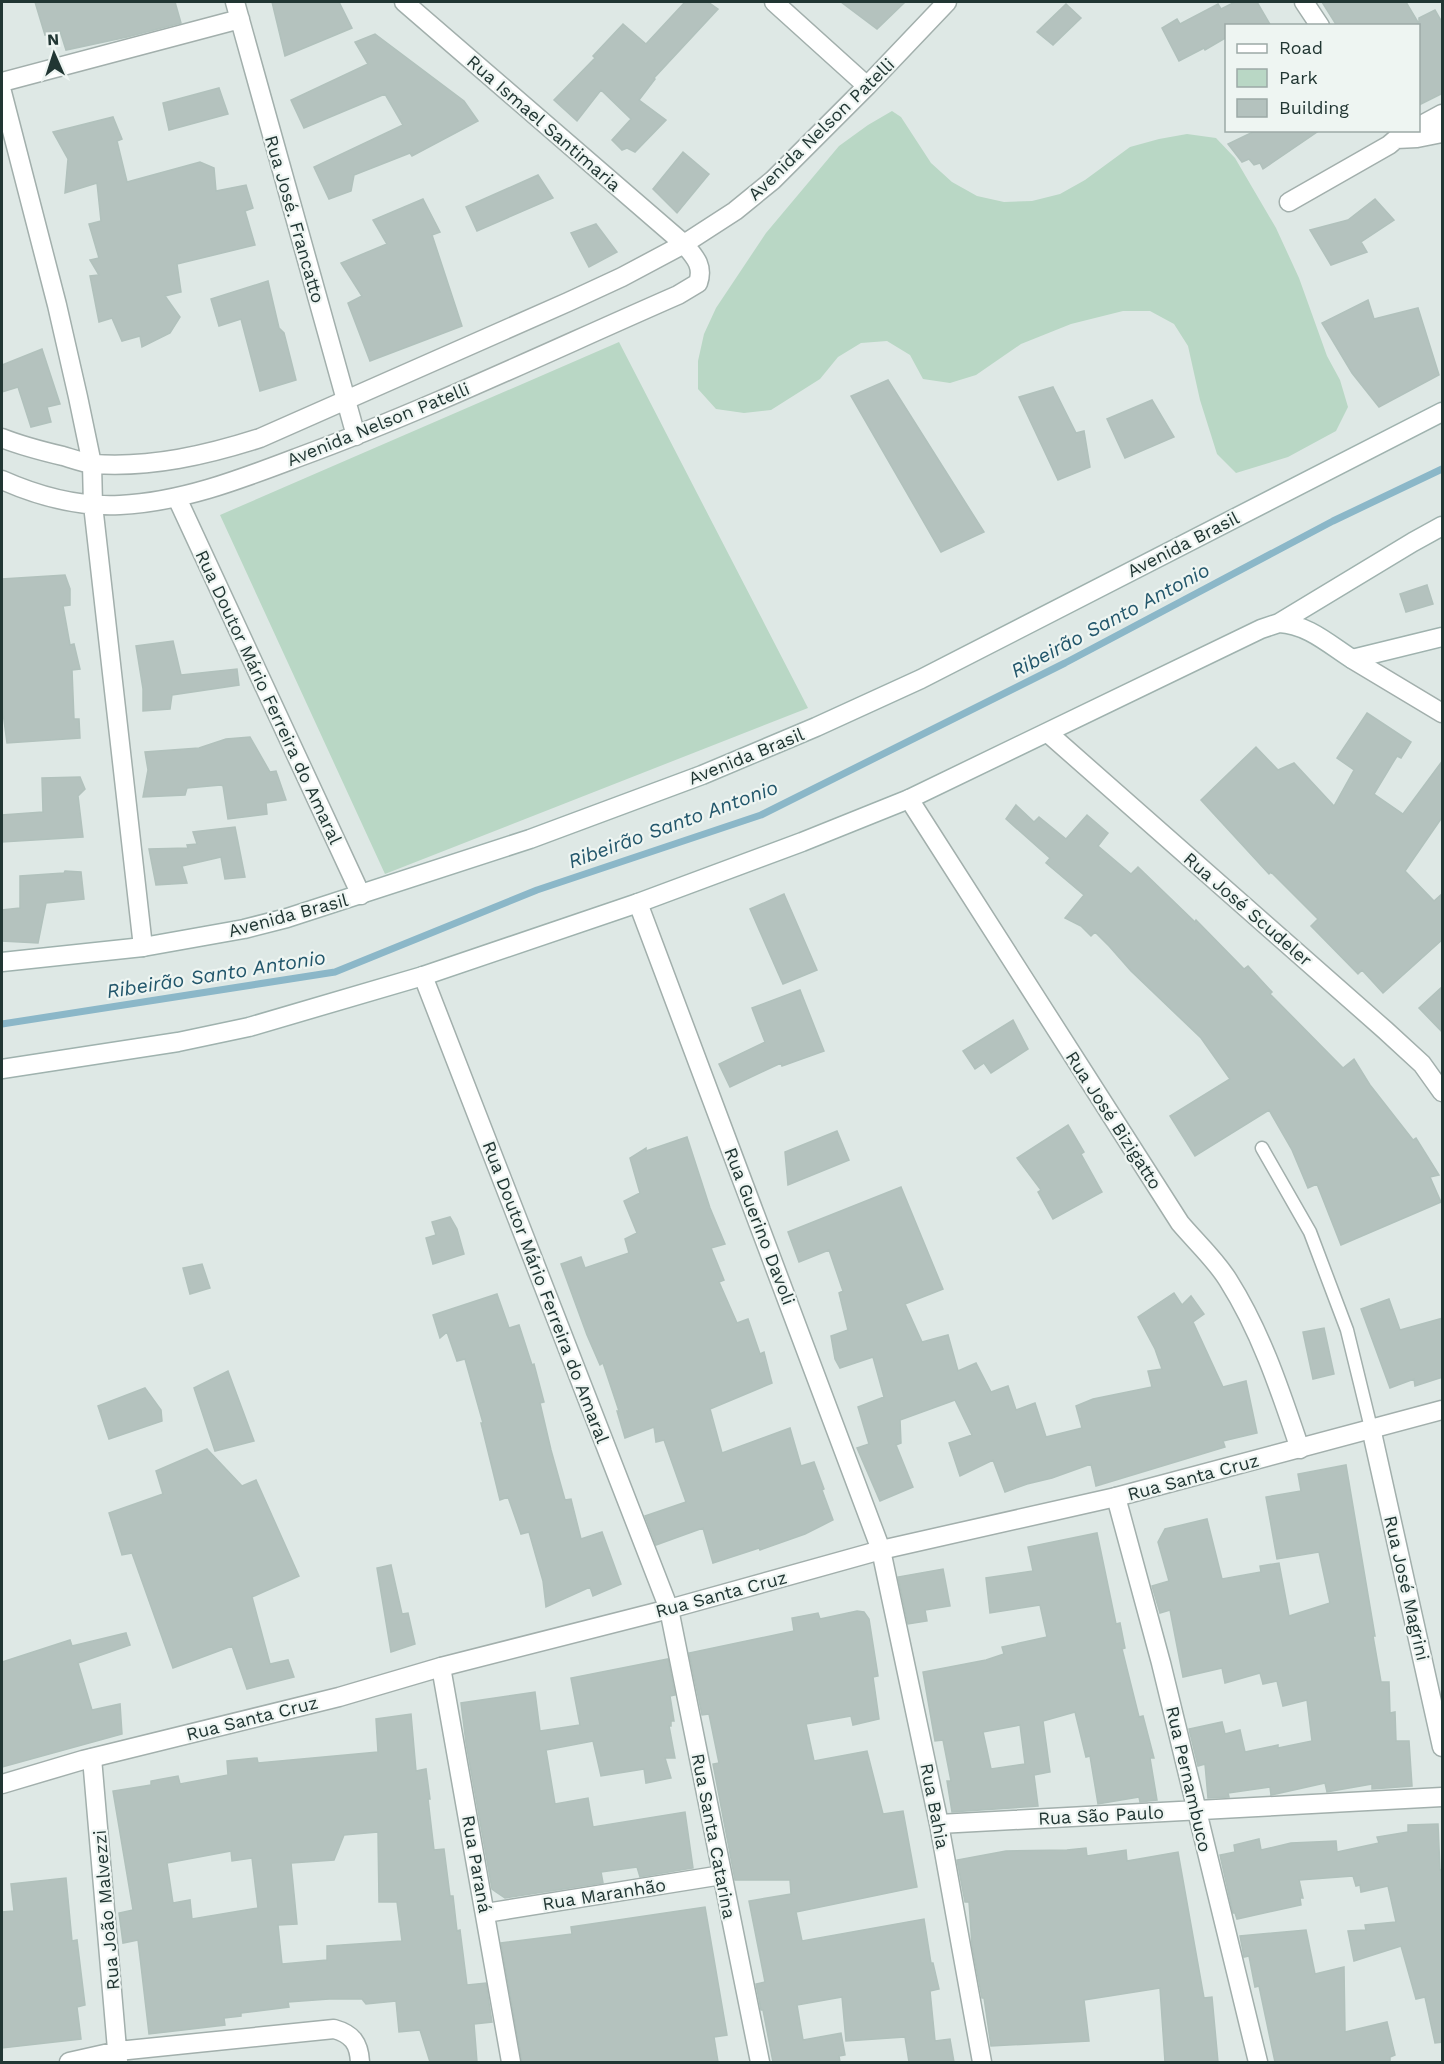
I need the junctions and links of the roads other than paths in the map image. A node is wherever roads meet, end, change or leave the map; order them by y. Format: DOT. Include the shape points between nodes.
graph roads {
  1 [pos="404,2"];
  2 [pos="774,2"];
  3 [pos="947,2"];
  4 [pos="1304,2"];
  5 [pos="237,10"];
  6 [pos="1319,24"];
  7 [pos="2,82"];
  8 [pos="867,86"];
  9 [pos="2,92"];
  10 [pos="1443,114"];
  11 [pos="1420,126"];
  12 [pos="1399,133"];
  13 [pos="1443,134"];
  14 [pos="1289,202"];
  15 [pos="684,244"];
  16 [pos="346,399"];
  17 [pos="1443,412"];
  18 [pos="356,436"];
  19 [pos="2,438"];
  20 [pos="92,464"];
  21 [pos="2,480"];
  22 [pos="177,498"];
  23 [pos="93,505"];
  24 [pos="1443,526"];
  25 [pos="1279,623"];
  26 [pos="1443,638"];
  27 [pos="1352,659"];
  28 [pos="1443,713"];
  29 [pos="1048,733"];
  30 [pos="909,799"];
  31 [pos="361,895"];
  32 [pos="639,903"];
  33 [pos="143,947"];
  34 [pos="2,962"];
  35 [pos="423,976"];
  36 [pos="2,1069"];
  37 [pos="1443,1092"];
  38 [pos="1262,1148"];
  39 [pos="1443,1410"];
  40 [pos="1371,1428"];
  41 [pos="1300,1449"];
  42 [pos="1116,1497"];
  43 [pos="881,1550"];
  44 [pos="669,1609"];
  45 [pos="441,1667"];
  46 [pos="1443,1747"];
  47 [pos="92,1758"];
  48 [pos="2,1784"];
  49 [pos="1443,1797"];
  50 [pos="1196,1810"];
  51 [pos="939,1824"];
  52 [pos="722,1875"];
  53 [pos="486,1913"];
  54 [pos="118,2057"];
  55 [pos="69,2062"];
  56 [pos="360,2062"];
  57 [pos="511,2062"];
  58 [pos="760,2062"];
  59 [pos="982,2062"];
  60 [pos="1258,2062"];
  1 -- 15 [label="street, Rua Ismael Santimaria"];
  2 -- 8 [label="street"];
  3 -- 8 [label="street, Avenida Nelson Patelli"];
  4 -- 6 [label="street"];
  5 -- 7 [label="street"];
  5 -- 16 [label="street, Rua José. Francatto"];
  8 -- 15 [label="street, Avenida Nelson Patelli" via="773,180"];
  9 -- 20 [label="street" via="57,305"];
  10 -- 11 [label="street"];
  12 -- 13 [label="street" via="1417,138"];
  12 -- 14 [label="street" via="1389,145"];
  15 -- 16 [label="street, Avenida Nelson Patelli" via="568,302"];
  15 -- 18 [label="street, Avenida Nelson Patelli" via="700,269 698,283 692,288"];
  16 -- 18 [label="street, Rua José. Francatto"];
  16 -- 20 [label="street, Avenida Nelson Patelli" via="261,438 222,450 172,461"];
  17 -- 31 [label="street, Avenida Brasil" via="921,680 816,727 573,823"];
  18 -- 22 [label="street, Avenida Nelson Patelli"];
  19 -- 20 [label="street, Avenida Nelson Patelli"];
  20 -- 23 [label="street"];
  21 -- 23 [label="street, Avenida Nelson Patelli" via="27,491"];
  22 -- 23 [label="street, Avenida Nelson Patelli"];
  22 -- 31 [label="street, Rua Doutor Mário Ferreira do Amaral"];
  23 -- 33 [label="street"];
  24 -- 25 [label="street"];
  25 -- 27 [label="street" via="1306,630"];
  25 -- 29 [label="street"];
  26 -- 27 [label="street"];
  27 -- 28 [label="street"];
  29 -- 30 [label="street"];
  29 -- 37 [label="street, Rua José Scudeler" via="1385,1030 1422,1064"];
  30 -- 32 [label="street"];
  30 -- 41 [label="street, Rua José Bizigatto" via="1180,1223 1227,1277 1273,1370"];
  31 -- 33 [label="street, Avenida Brasil" via="255,926"];
  32 -- 35 [label="street"];
  32 -- 43 [label="street, Rua Guerino Davoli"];
  33 -- 34 [label="street, Avenida Brasil"];
  35 -- 36 [label="street" via="249,1027"];
  35 -- 44 [label="street, Rua Doutor Mário Ferreira do Amaral"];
  38 -- 40 [label="lane" via="1310,1232 1347,1330"];
  39 -- 40 [label="street, Rua Santa Cruz"];
  40 -- 41 [label="street, Rua Santa Cruz"];
  40 -- 46 [label="street, Rua José Magrini"];
  41 -- 42 [label="street, Rua Santa Cruz"];
  42 -- 43 [label="street, Rua Santa Cruz"];
  42 -- 50 [label="street, Rua Pernambuco"];
  43 -- 44 [label="street, Rua Santa Cruz"];
  43 -- 51 [label="street, Rua Bahia"];
  44 -- 45 [label="street, Rua Santa Cruz"];
  44 -- 52 [label="street, Rua Santa Catarina"];
  45 -- 47 [label="street, Rua Santa Cruz" via="339,1697"];
  45 -- 53 [label="street, Rua Paraná"];
  47 -- 48 [label="street, Rua Santa Cruz"];
  47 -- 54 [label="street, Rua João Malvezzi"];
  49 -- 50 [label="street, Rua São Paulo"];
  50 -- 51 [label="street, Rua São Paulo"];
  50 -- 60 [label="street, Rua Pernambuco"];
  51 -- 59 [label="street, Rua Bahia"];
  52 -- 53 [label="street, Rua Maranhão"];
  52 -- 58 [label="street, Rua Santa Catarina"];
  53 -- 57 [label="street, Rua Paraná"];
  54 -- 55 [label="street"];
  54 -- 56 [label="street" via="334,2028 354,2040"];
}
